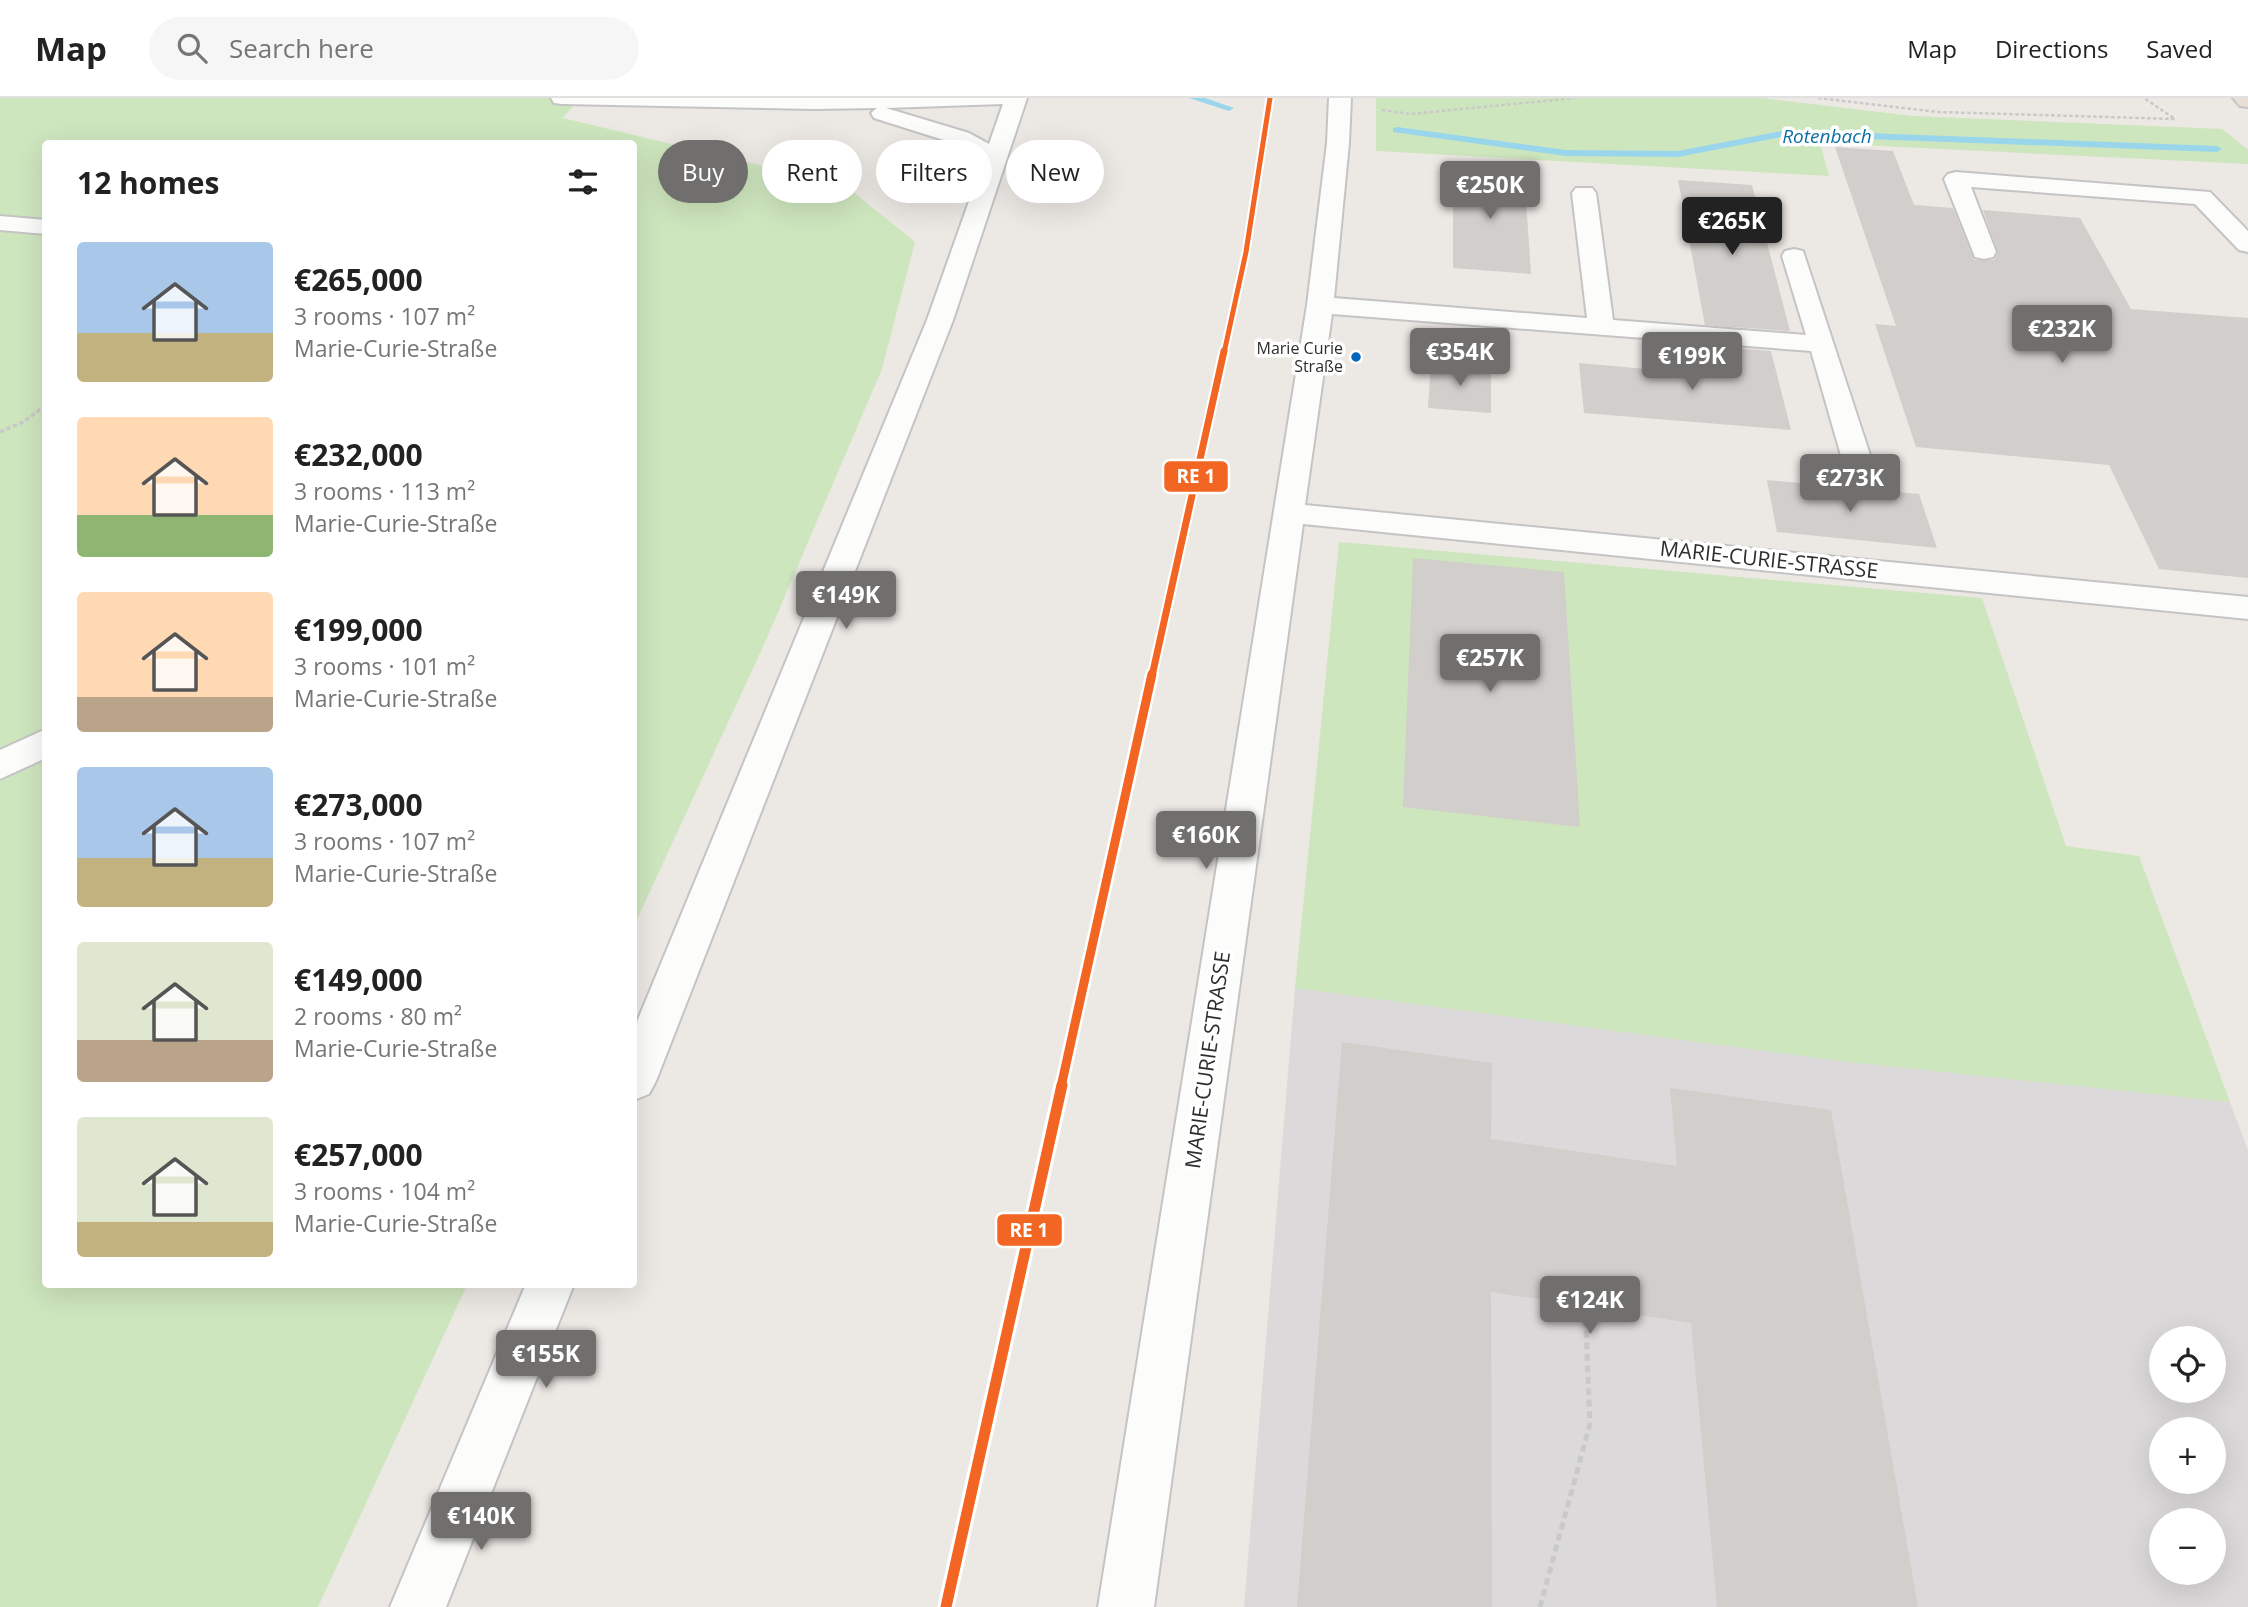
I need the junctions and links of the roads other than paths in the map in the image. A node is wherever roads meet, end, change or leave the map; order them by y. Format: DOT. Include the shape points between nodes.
graph roads {
  1 [pos="562,98"];
  2 [pos="1003,98"];
  3 [pos="1016,98"];
  4 [pos="2244,98"];
  5 [pos="1340,101"];
  6 [pos="2248,101"];
  7 [pos="815,103"];
  8 [pos="998,157"];
  9 [pos="1584,194"];
  10 [pos="0,223"];
  11 [pos="42,227"];
  12 [pos="2248,245"];
  13 [pos="1984,252"];
  14 [pos="1794,256"];
  15 [pos="1320,304"];
  16 [pos="1601,326"];
  17 [pos="1822,344"];
  18 [pos="1861,473"];
  19 [pos="1290,513"];
  20 [pos="2248,608"];
  21 [pos="42,744"];
  22 [pos="0,766"];
  23 [pos="637,1074"];
  24 [pos="548,1288"];
  25 [pos="418,1607"];
  26 [pos="1126,1607"];
  1 -- 7 [label="street"];
  2 -- 7 [label="street"];
  3 -- 8 [label="street"];
  4 -- 6 [label="highway"];
  5 -- 15 [label="street, MARIE-CURIE-STRASSE"];
  7 -- 8 [label="street" via="926,125"];
  8 -- 23 [label="street" via="935,333"];
  9 -- 16 [label="street"];
  10 -- 11 [label="street"];
  12 -- 13 [label="street" via="2202,197 1956,179"];
  14 -- 17 [label="street"];
  15 -- 16 [label="street"];
  15 -- 19 [label="street, MARIE-CURIE-STRASSE"];
  16 -- 17 [label="street"];
  17 -- 18 [label="street"];
  19 -- 20 [label="street, MARIE-CURIE-STRASSE"];
  19 -- 26 [label="street, MARIE-CURIE-STRASSE"];
  21 -- 22 [label="street"];
  24 -- 25 [label="street"];
}
